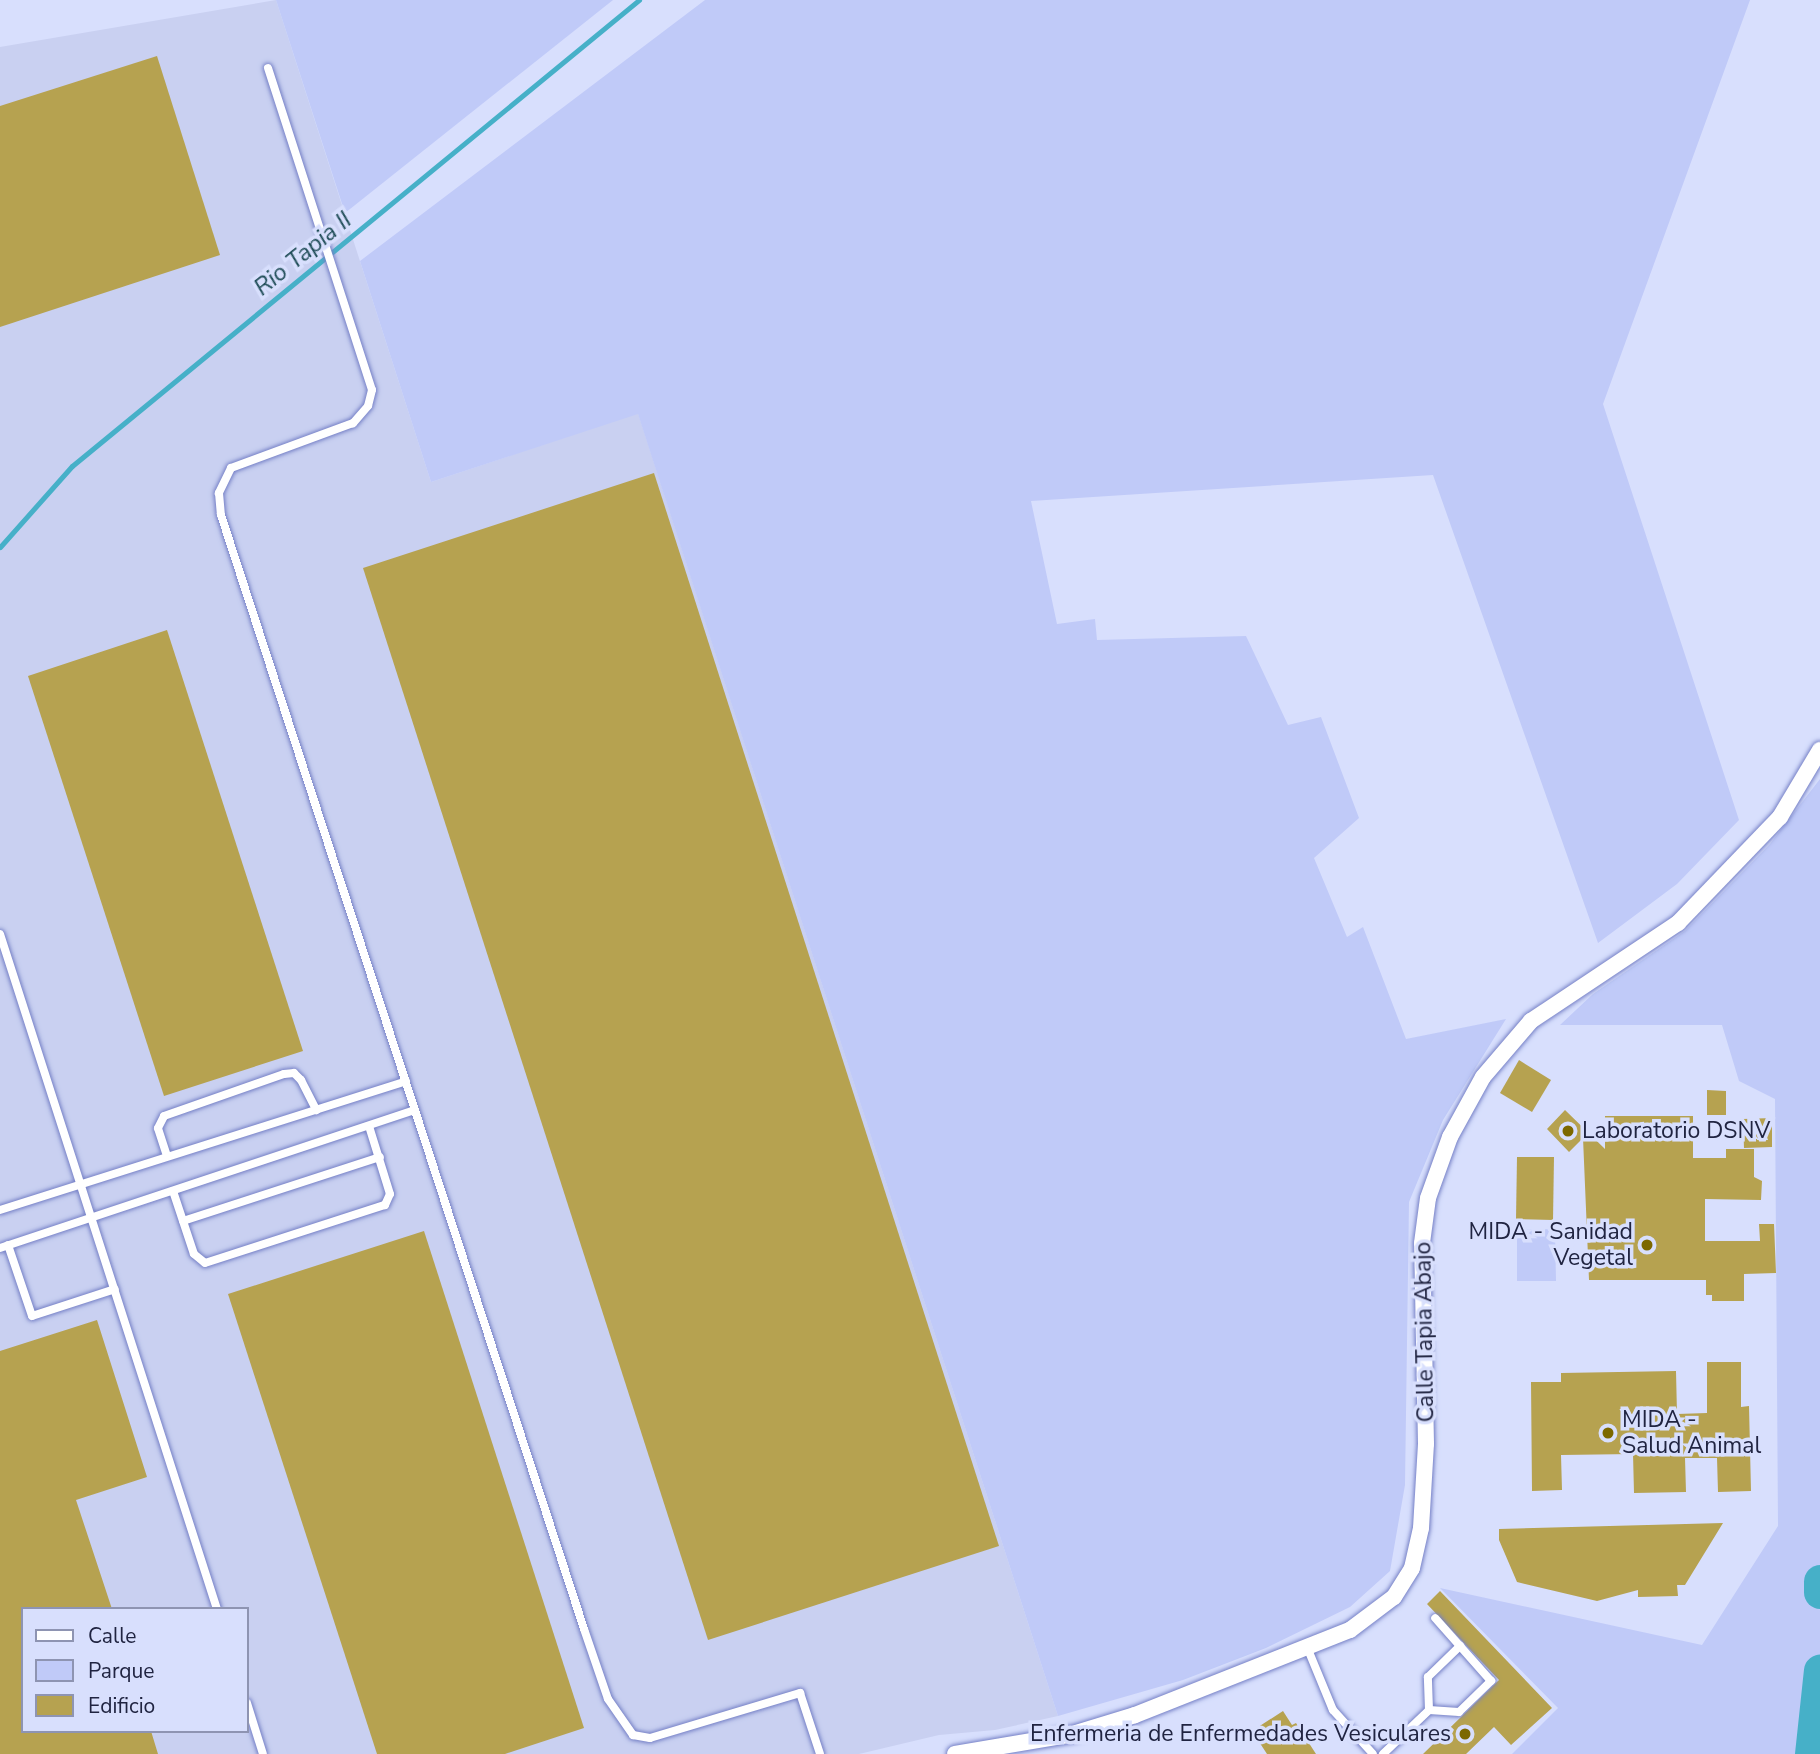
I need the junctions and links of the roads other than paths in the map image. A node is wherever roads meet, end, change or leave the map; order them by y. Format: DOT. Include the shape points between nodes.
graph roads {
  1 [pos="268,68"];
  2 [pos="1820,750"];
  3 [pos="0,934"];
  4 [pos="406,1081"];
  5 [pos="316,1110"];
  6 [pos="415,1110"];
  7 [pos="369,1126"];
  8 [pos="167,1156"];
  9 [pos="380,1157"];
  10 [pos="82,1183"];
  11 [pos="173,1191"];
  12 [pos="0,1210"];
  13 [pos="92,1218"];
  14 [pos="183,1220"];
  15 [pos="4,1247"];
  16 [pos="115,1289"];
  17 [pos="216,1607"];
  18 [pos="1435,1618"];
  19 [pos="1460,1646"];
  20 [pos="1307,1647"];
  21 [pos="248,1706"];
  22 [pos="1429,1710"];
  23 [pos="263,1754"];
  24 [pos="820,1754"];
  25 [pos="955,1754"];
  26 [pos="1373,1754"];
  27 [pos="1383,1754"];
  1 -- 4 [label="lane" via="372,390 368,406 353,423 231,468 219,494 221,515"];
  2 -- 20 [label="street, Calle Tapia Abajo" via="1780,817 1678,923 1531,1021 1483,1077 1450,1137 1428,1198 1422,1243 1426,1444 1421,1528 1412,1568 1394,1597 1374,1615"];
  3 -- 10 [label="lane"];
  4 -- 5 [label="lane"];
  4 -- 6 [label="lane"];
  5 -- 8 [label="lane"];
  5 -- 8 [label="lane" via="301,1080 294,1073 284,1074 164,1115 158,1128"];
  6 -- 7 [label="lane"];
  6 -- 24 [label="lane" via="608,1699 633,1735 650,1738 800,1693"];
  7 -- 9 [label="lane"];
  7 -- 11 [label="lane"];
  8 -- 10 [label="lane"];
  9 -- 14 [label="lane"];
  9 -- 14 [label="lane" via="390,1194 385,1205 205,1263 194,1254"];
  10 -- 12 [label="lane"];
  10 -- 13 [label="lane"];
  11 -- 13 [label="lane"];
  11 -- 14 [label="lane"];
  13 -- 15 [label="lane"];
  13 -- 16 [label="lane"];
  15 -- 16 [label="lane" via="32,1316"];
  16 -- 17 [label="lane"];
  18 -- 19 [label="lane"];
  19 -- 22 [label="lane" via="1428,1677"];
  19 -- 22 [label="lane" via="1491,1681 1460,1712"];
  20 -- 25 [label="street, Calle Tapia Abajo" via="1073,1734"];
  20 -- 26 [label="lane" via="1333,1710"];
  21 -- 23 [label="lane"];
  22 -- 27 [label="lane"];
}
